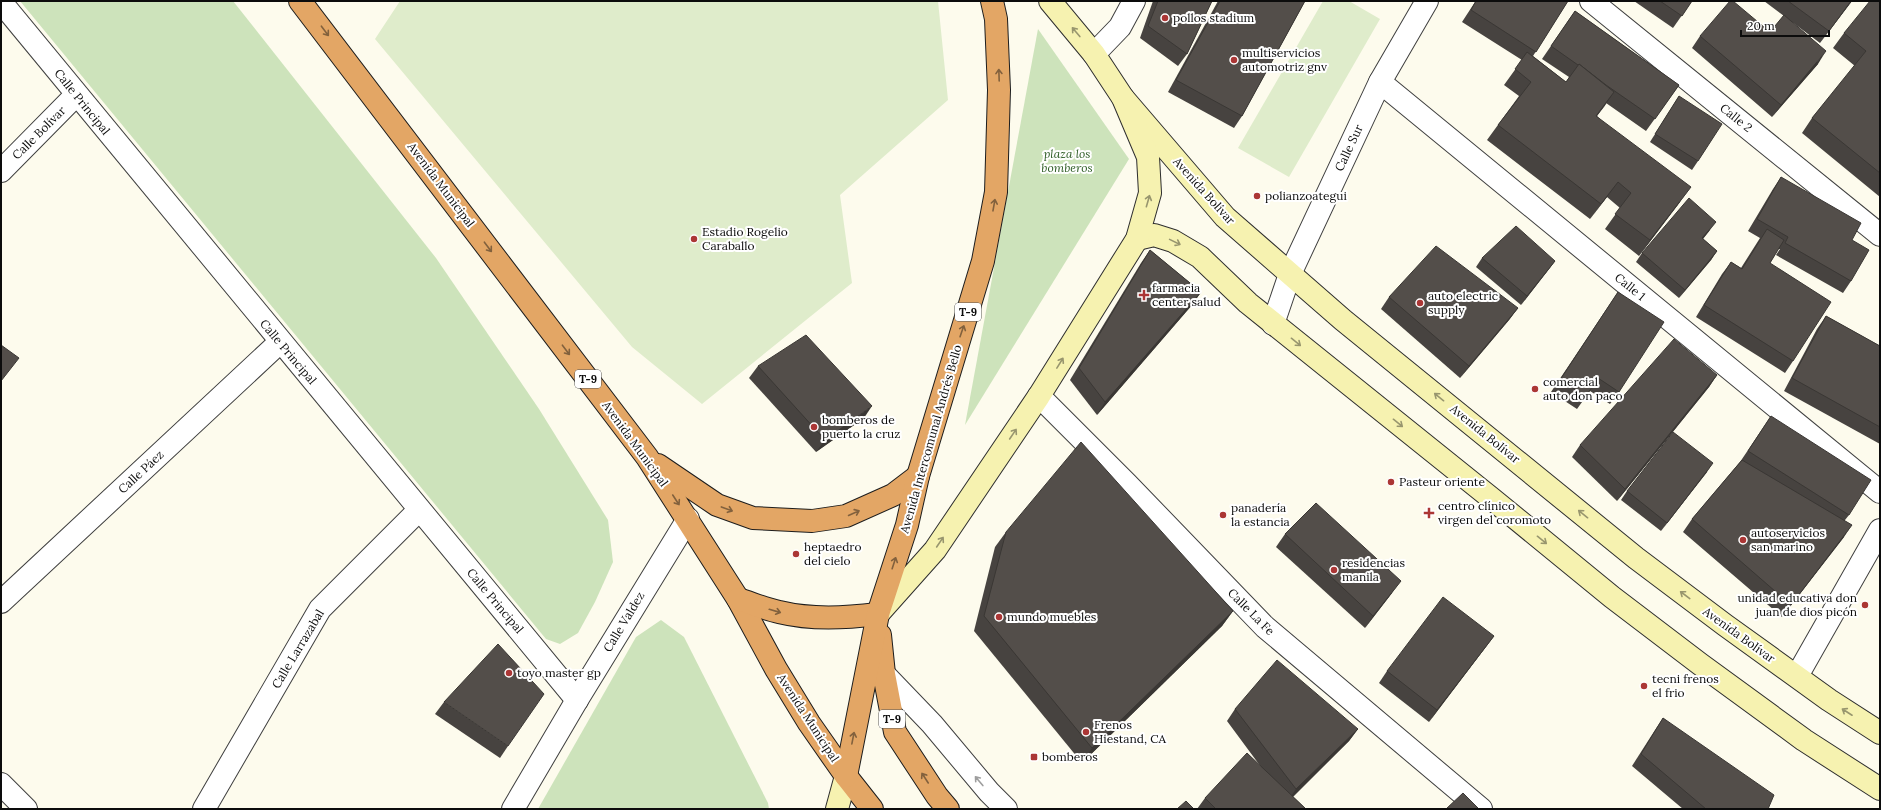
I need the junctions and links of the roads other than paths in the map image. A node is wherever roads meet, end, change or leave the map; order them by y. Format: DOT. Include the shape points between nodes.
graph roads {
  1 [pos="992,1"];
  2 [pos="1050,1"];
  3 [pos="1134,1"];
  4 [pos="1427,1"];
  5 [pos="1591,1"];
  6 [pos="1,2"];
  7 [pos="306,5"];
  8 [pos="1094,54"];
  9 [pos="1380,82"];
  10 [pos="76,94"];
  11 [pos="1123,98"];
  12 [pos="1,171"];
  13 [pos="1880,235"];
  14 [pos="1137,239"];
  15 [pos="1290,274"];
  16 [pos="1273,324"];
  17 [pos="280,342"];
  18 [pos="1039,396"];
  19 [pos="647,457"];
  20 [pos="918,476"];
  21 [pos="1880,492"];
  22 [pos="419,510"];
  23 [pos="688,519"];
  24 [pos="1880,530"];
  25 [pos="738,599"];
  26 [pos="1,602"];
  27 [pos="878,614"];
  28 [pos="884,674"];
  29 [pos="1796,676"];
  30 [pos="577,700"];
  31 [pos="1880,733"];
  32 [pos="846,776"];
  33 [pos="1,784"];
  34 [pos="1880,789"];
  35 [pos="26,809"];
  36 [pos="204,809"];
  37 [pos="513,809"];
  38 [pos="837,809"];
  39 [pos="872,809"];
  40 [pos="948,809"];
  41 [pos="1006,809"];
  42 [pos="1481,809"];
  20 -- 1 [label="highway, Avenida Intercomunal Andrés Bello / T-9, one-way" via="983,261 996,192 999,90 996,19"];
  8 -- 2 [label="street, one-way"];
  3 -- 8 [label="street" via="1120,27"];
  4 -- 9 [label="street, Calle Sur"];
  5 -- 13 [label="street, Calle 2"];
  6 -- 10 [label="street, Calle Principal"];
  7 -- 19 [label="highway, Avenida Municipal / T-9, one-way"];
  8 -- 11 [label="street"];
  9 -- 15 [label="street, Calle Sur"];
  9 -- 21 [label="street, Calle 1"];
  10 -- 12 [label="street, Calle Bolívar"];
  10 -- 17 [label="street, Calle Principal"];
  14 -- 11 [label="street, one-way" via="1150,193 1148,157"];
  11 -- 15 [label="street, Avenida Bolívar" via="1225,217"];
  14 -- 16 [label="street, one-way" via="1154,235 1173,241 1200,257"];
  18 -- 14 [label="street, one-way"];
  15 -- 16 [label="street, Calle Sur"];
  29 -- 15 [label="street, Avenida Bolívar, one-way" via="1636,558"];
  16 -- 34 [label="street, one-way" via="1612,598 1804,740"];
  17 -- 22 [label="street, Calle Principal"];
  17 -- 26 [label="street, Calle Páez"];
  27 -- 18 [label="street, one-way" via="935,550"];
  18 -- 42 [label="street, Calle La Fe" via="1265,627"];
  19 -- 20 [label="highway, T-9, one-way" via="717,505 754,518 812,521 846,516 893,495"];
  19 -- 23 [label="highway, Avenida Municipal / T-9, one-way"];
  27 -- 20 [label="highway, Avenida Intercomunal Andrés Bello / T-9, one-way" via="907,525"];
  22 -- 30 [label="street, Calle Principal"];
  22 -- 36 [label="street, Calle Larrazabal" via="320,609"];
  23 -- 25 [label="highway, Avenida Municipal / T-9"];
  23 -- 30 [label="street, Calle Valdez"];
  24 -- 29 [label="street"];
  25 -- 27 [label="highway, one-way" via="780,612 820,618"];
  25 -- 32 [label="highway, Avenida Municipal / T-9" via="776,669"];
  27 -- 28 [label="highway, T-9"];
  32 -- 27 [label="highway, T-9, one-way"];
  40 -- 28 [label="highway, T-9, one-way" via="895,732"];
  41 -- 28 [label="street, T-9, one-way" via="932,724"];
  31 -- 29 [label="street, Avenida Bolívar, one-way"];
  30 -- 37 [label="street, Calle Valdez"];
  32 -- 38 [label="street"];
  32 -- 39 [label="highway, Avenida Municipal / T-9"];
  33 -- 35 [label="street"];
}
